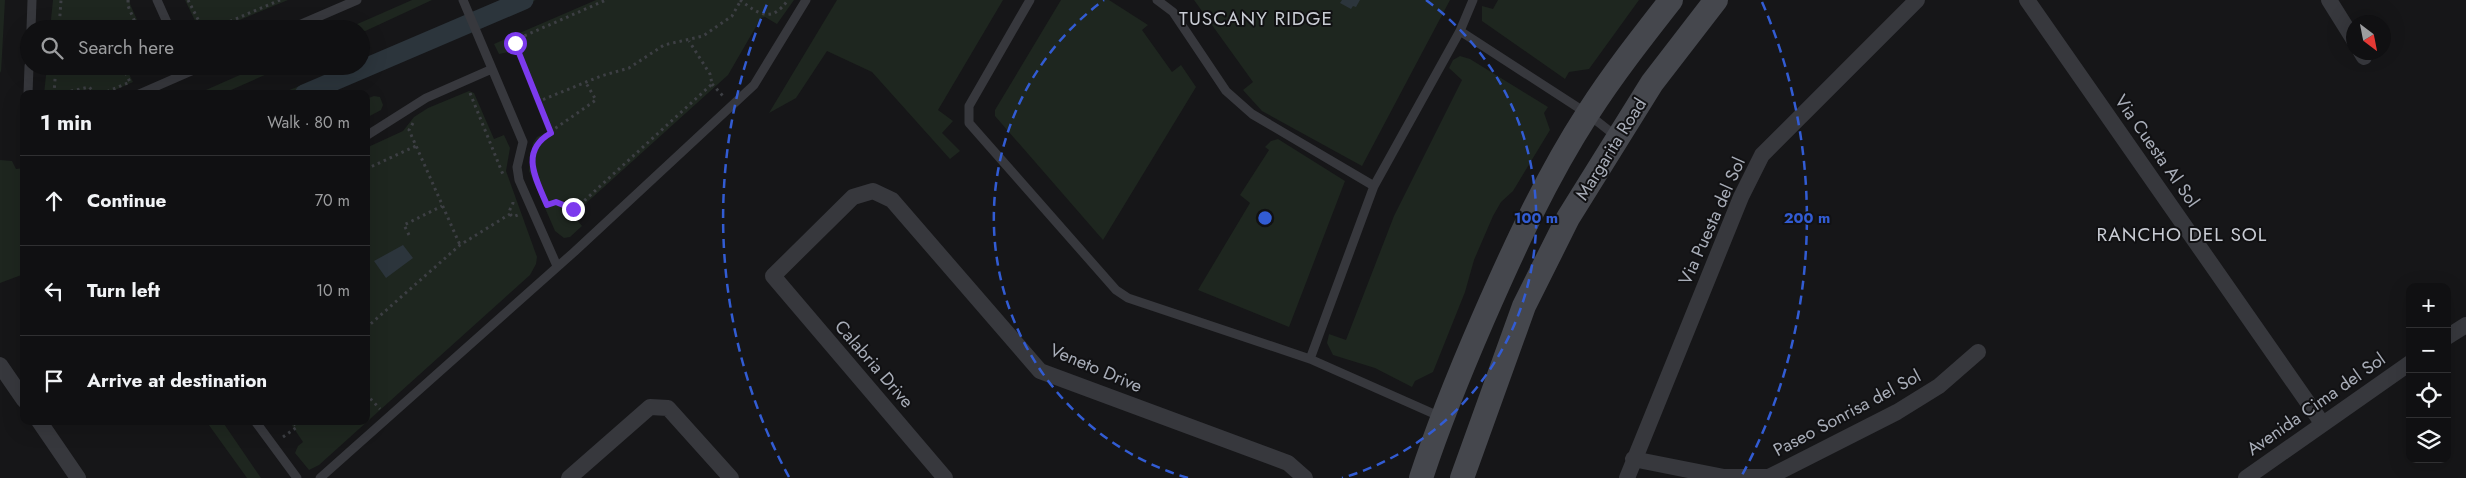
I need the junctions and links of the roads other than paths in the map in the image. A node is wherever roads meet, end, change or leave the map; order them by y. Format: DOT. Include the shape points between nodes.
graph roads {
  1 [pos="32,0"];
  2 [pos="156,0"];
  3 [pos="357,0"];
  4 [pos="806,0"];
  5 [pos="1030,0"];
  6 [pos="1157,0"];
  7 [pos="1473,0"];
  8 [pos="1671,0"];
  9 [pos="1716,0"];
  10 [pos="1917,0"];
  11 [pos="2027,0"];
  12 [pos="2330,0"];
  13 [pos="464,1"];
  14 [pos="31,20"];
  15 [pos="166,20"];
  16 [pos="311,20"];
  17 [pos="2346,27"];
  18 [pos="1460,31"];
  19 [pos="492,69"];
  20 [pos="29,75"];
  21 [pos="176,75"];
  22 [pos="28,90"];
  23 [pos="147,90"];
  24 [pos="1588,114"];
  25 [pos="370,133"];
  26 [pos="1618,137"];
  27 [pos="1374,186"];
  28 [pos="872,191"];
  29 [pos="557,266"];
  30 [pos="2466,324"];
  31 [pos="2451,334"];
  32 [pos="1978,352"];
  33 [pos="1310,360"];
  34 [pos="0,366"];
  35 [pos="2406,366"];
  36 [pos="20,394"];
  37 [pos="1441,417"];
  38 [pos="2322,423"];
  39 [pos="42,425"];
  40 [pos="258,425"];
  41 [pos="1634,460"];
  42 [pos="76,477"];
  43 [pos="297,478"];
  44 [pos="320,478"];
  45 [pos="569,478"];
  46 [pos="731,478"];
  47 [pos="945,478"];
  48 [pos="1306,478"];
  49 [pos="1421,478"];
  50 [pos="1462,478"];
  51 [pos="1627,478"];
  52 [pos="2246,478"];
  1 -- 14 [label="lane"];
  2 -- 15 [label="lane"];
  3 -- 16 [label="lane"];
  4 -- 29 [label="lane" via="754,85"];
  5 -- 33 [label="lane" via="969,106 969,123 1116,290 1128,298"];
  6 -- 27 [label="lane" via="1173,12 1226,90 1252,114"];
  7 -- 18 [label="lane"];
  8 -- 24 [label="main road, Margarita Road"];
  9 -- 26 [label="main road, Margarita Road" via="1652,83"];
  10 -- 41 [label="street, Via Puesta del Sol" via="1762,155 1741,197"];
  11 -- 38 [label="street, Via Cuesta Al Sol"];
  12 -- 17 [label="street"];
  13 -- 19 [label="lane"];
  18 -- 24 [label="lane"];
  18 -- 27 [label="lane"];
  19 -- 25 [label="lane" via="426,98"];
  19 -- 29 [label="lane" via="523,142 517,168 519,180"];
  20 -- 22 [label="lane"];
  21 -- 23 [label="lane"];
  24 -- 26 [label="lane"];
  24 -- 37 [label="main road, Margarita Road" via="1539,198 1512,253"];
  26 -- 50 [label="main road, Margarita Road" via="1568,218 1524,306"];
  27 -- 33 [label="lane"];
  28 -- 47 [label="street, Calabria Drive" via="853,198 772,276"];
  28 -- 48 [label="street, Veneto Drive" via="892,200 1040,371 1288,463"];
  29 -- 44 [label="lane"];
  30 -- 31 [label="street"];
  32 -- 41 [label="street, Paseo Sonrisa del Sol" via="1940,386 1897,412 1769,477 1724,478"];
  33 -- 37 [label="lane"];
  34 -- 36 [label="street"];
  35 -- 38 [label="street, Avenida Cima del Sol"];
  37 -- 49 [label="main road, Margarita Road"];
  38 -- 52 [label="street, Avenida Cima del Sol"];
  39 -- 42 [label="street"];
  40 -- 43 [label="lane"];
  41 -- 51 [label="street, Via Puesta del Sol"];
  45 -- 46 [label="street" via="650,407 668,408"];
}
